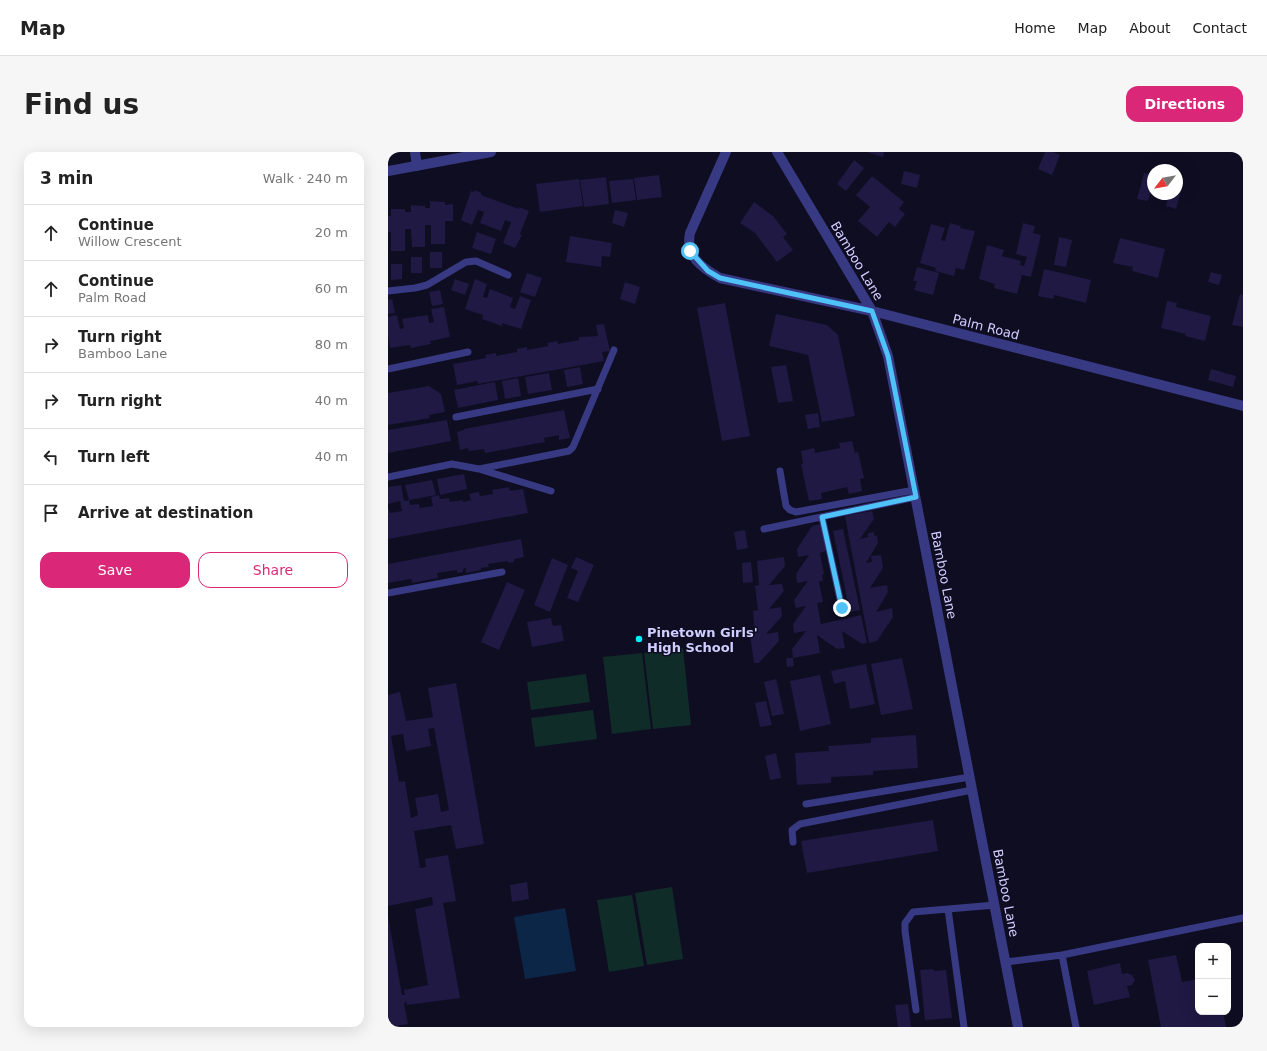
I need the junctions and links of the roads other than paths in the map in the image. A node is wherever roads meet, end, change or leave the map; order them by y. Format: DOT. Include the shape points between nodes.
graph roads {
  1 [pos="415,152"];
  2 [pos="492,152"];
  3 [pos="726,152"];
  4 [pos="777,152"];
  5 [pos="417,166"];
  6 [pos="388,171"];
  7 [pos="508,275"];
  8 [pos="388,291"];
  9 [pos="872,311"];
  10 [pos="614,350"];
  11 [pos="468,352"];
  12 [pos="388,369"];
  13 [pos="598,389"];
  14 [pos="1243,406"];
  15 [pos="456,417"];
  16 [pos="479,469"];
  17 [pos="780,471"];
  18 [pos="388,477"];
  19 [pos="551,491"];
  20 [pos="915,494"];
  21 [pos="822,517"];
  22 [pos="764,529"];
  23 [pos="502,572"];
  24 [pos="388,593"];
  25 [pos="842,608"];
  26 [pos="970,777"];
  27 [pos="972,790"];
  28 [pos="806,804"];
  29 [pos="793,842"];
  30 [pos="995,906"];
  31 [pos="948,909"];
  32 [pos="1243,918"];
  33 [pos="1062,955"];
  34 [pos="1006,962"];
  35 [pos="916,1010"];
  36 [pos="964,1027"];
  37 [pos="1018,1027"];
  38 [pos="1076,1027"];
  1 -- 5 [label="street"];
  2 -- 5 [label="street"];
  3 -- 9 [label="street, Palm Road" via="690,233 688,242 696,260 720,278"];
  4 -- 9 [label="street, Bamboo Lane"];
  5 -- 6 [label="street"];
  7 -- 8 [label="lane" via="476,261 460,265 427,285"];
  9 -- 14 [label="street, Palm Road"];
  9 -- 20 [label="street, Bamboo Lane" via="888,356"];
  10 -- 13 [label="lane"];
  11 -- 12 [label="lane"];
  13 -- 15 [label="lane"];
  13 -- 16 [label="lane" via="569,452"];
  16 -- 18 [label="lane" via="452,464"];
  16 -- 19 [label="lane"];
  17 -- 20 [label="lane" via="786,506 796,512"];
  20 -- 21 [label="lane"];
  20 -- 26 [label="street, Bamboo Lane"];
  21 -- 22 [label="lane"];
  21 -- 25 [label="lane"];
  23 -- 24 [label="lane"];
  26 -- 27 [label="street, Bamboo Lane"];
  26 -- 28 [label="lane"];
  27 -- 29 [label="lane" via="800,824 792,830"];
  27 -- 30 [label="street, Bamboo Lane"];
  30 -- 31 [label="lane"];
  30 -- 34 [label="street, Bamboo Lane"];
  31 -- 35 [label="lane" via="913,912 905,923"];
  31 -- 36 [label="lane"];
  32 -- 33 [label="lane"];
  33 -- 34 [label="lane"];
  33 -- 38 [label="lane"];
  34 -- 37 [label="street, Bamboo Lane"];
}
